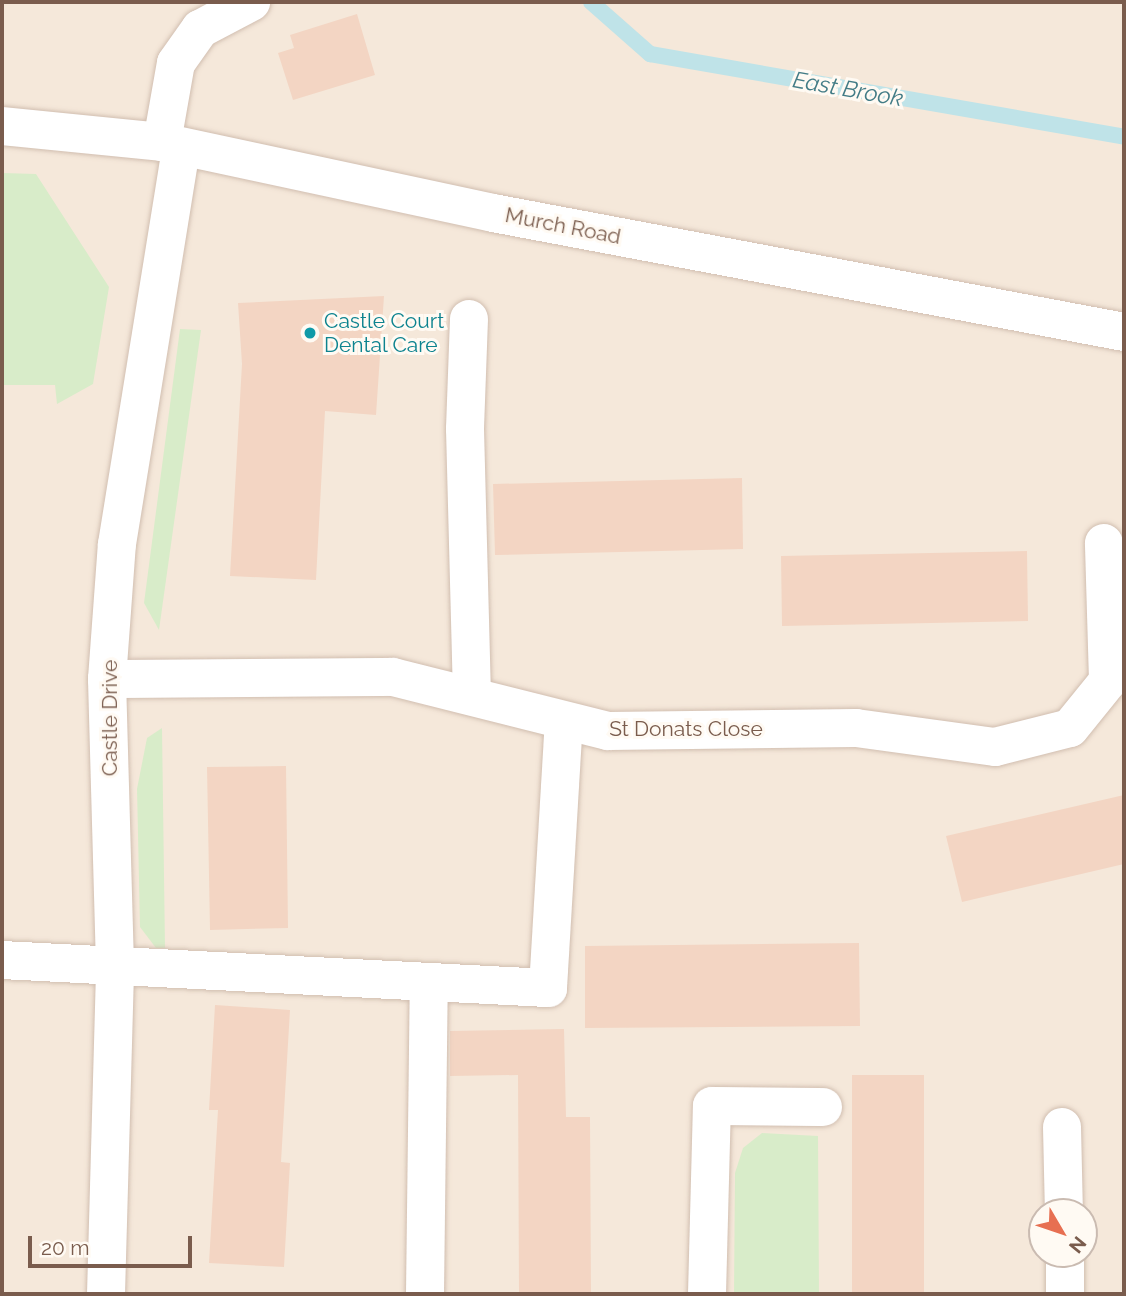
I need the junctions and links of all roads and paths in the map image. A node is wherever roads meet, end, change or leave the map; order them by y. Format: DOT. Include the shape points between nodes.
graph roads {
  1 [pos="251,2"];
  2 [pos="2,126"];
  3 [pos="172,145"];
  4 [pos="470,319"];
  5 [pos="1124,332"];
  6 [pos="1104,543"];
  7 [pos="107,679"];
  8 [pos="472,696"];
  9 [pos="564,721"];
  10 [pos="2,960"];
  11 [pos="115,966"];
  12 [pos="429,984"];
  13 [pos="823,1107"];
  14 [pos="1062,1127"];
  15 [pos="1064,1198"];
  16 [pos="1065,1268"];
  17 [pos="106,1294"];
  18 [pos="425,1294"];
  19 [pos="707,1294"];
  20 [pos="1065,1294"];
  1 -- 3 [label="street, Castle Drive" via="200,29 176,63"];
  2 -- 3 [label="street, Murch Road"];
  3 -- 5 [label="street, Murch Road"];
  3 -- 7 [label="street, Castle Drive" via="117,544"];
  4 -- 8 [label="street" via="465,429"];
  6 -- 9 [label="street, St Donats Close" via="1108,681 1070,728 995,747 856,728 608,730"];
  7 -- 8 [label="street, St Donats Close" via="393,677"];
  7 -- 11 [label="street, Castle Drive"];
  8 -- 9 [label="street, St Donats Close"];
  9 -- 12 [label="street" via="548,988"];
  10 -- 11 [label="street"];
  11 -- 12 [label="street"];
  11 -- 17 [label="street, Castle Drive"];
  12 -- 18 [label="street"];
  13 -- 19 [label="street" via="712,1106"];
  14 -- 15 [label="street"];
  16 -- 20 [label="street"];
}
